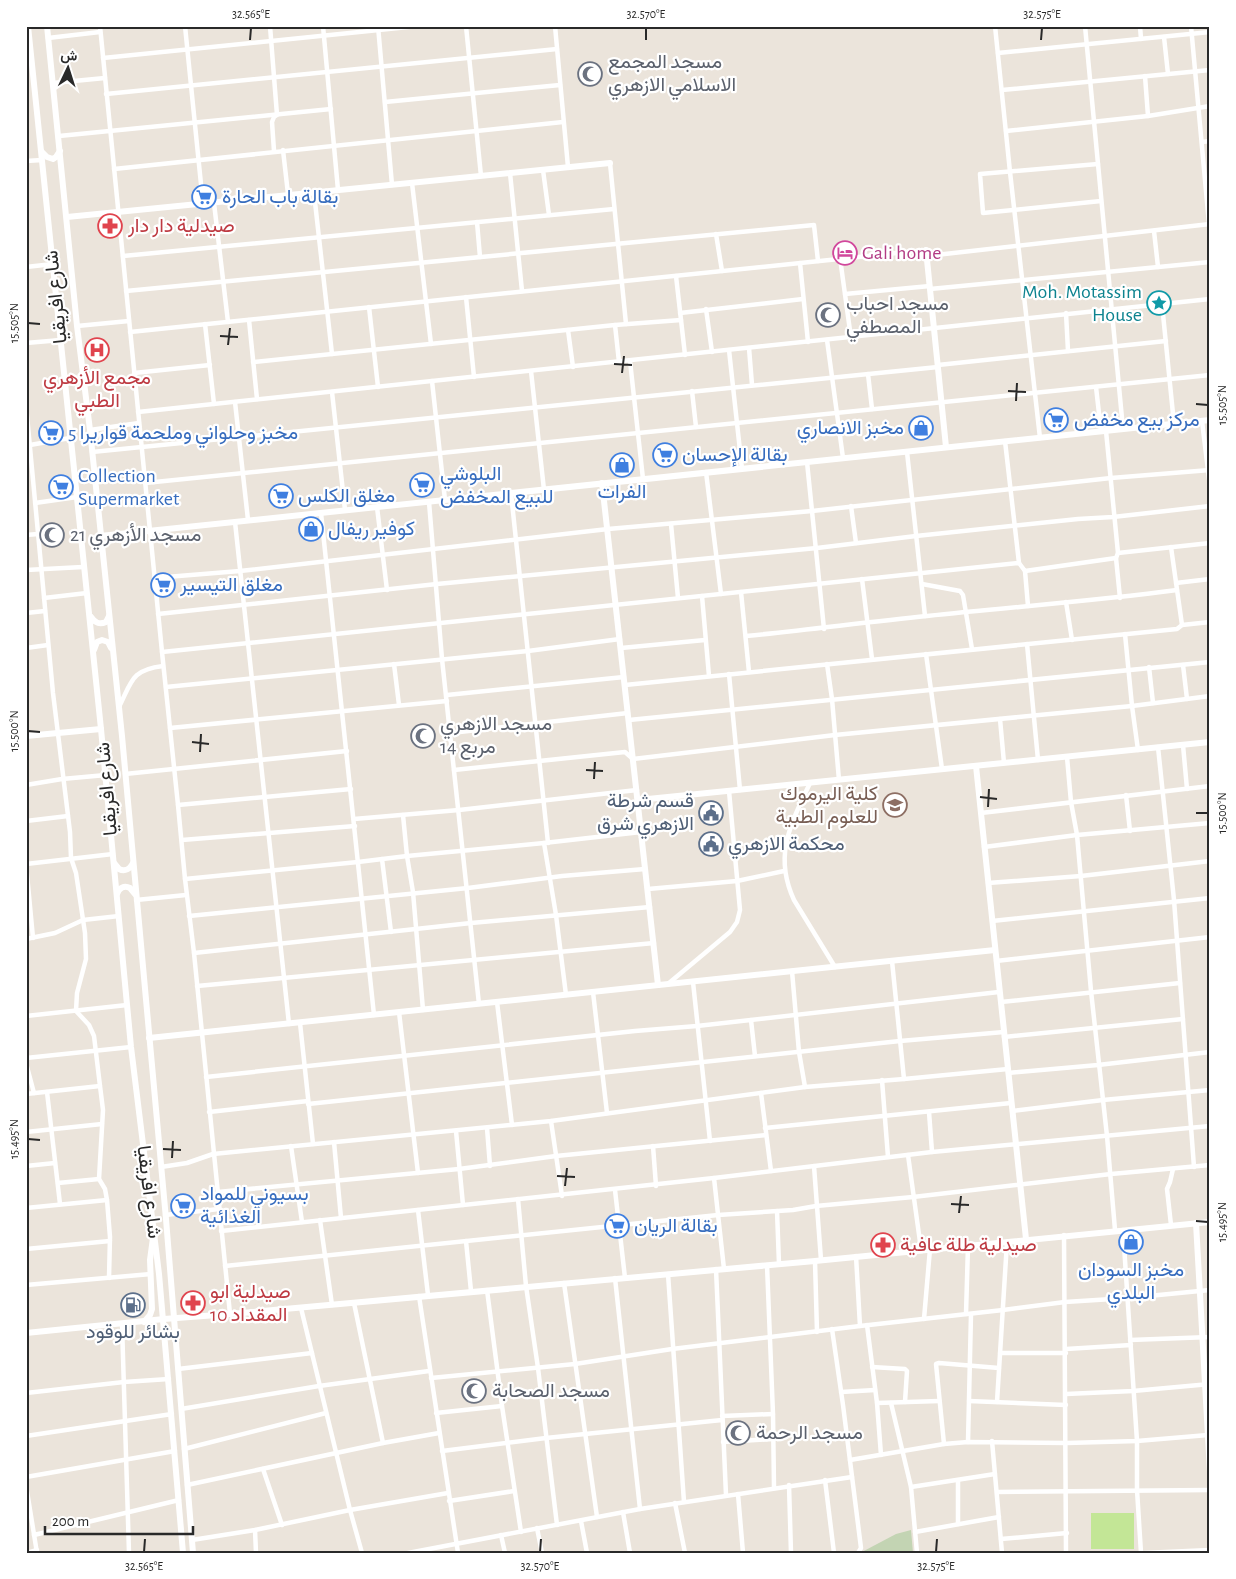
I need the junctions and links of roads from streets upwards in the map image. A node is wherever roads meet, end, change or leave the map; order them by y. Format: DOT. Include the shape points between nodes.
graph roads {
  1 [pos="28,26"];
  2 [pos="47,26"];
  3 [pos="100,26"];
  4 [pos="185,26"];
  5 [pos="270,26"];
  6 [pos="323,26"];
  7 [pos="418,26"];
  8 [pos="466,26"];
  9 [pos="555,26"];
  10 [pos="995,26"];
  11 [pos="1085,26"];
  12 [pos="1140,26"];
  13 [pos="1191,26"];
  14 [pos="378,28"];
  15 [pos="100,32"];
  16 [pos="1210,32"];
  17 [pos="1192,34"];
  18 [pos="324,35"];
  19 [pos="1164,37"];
  20 [pos="48,38"];
  21 [pos="1141,39"];
  22 [pos="271,40"];
  23 [pos="1086,44"];
  24 [pos="28,46"];
  25 [pos="557,49"];
  26 [pos="187,50"];
  27 [pos="998,53"];
  28 [pos="470,56"];
  29 [pos="103,58"];
  30 [pos="382,66"];
  31 [pos="1210,70"];
  32 [pos="328,72"];
  33 [pos="1195,72"];
  34 [pos="1168,74"];
  35 [pos="1145,76"];
  36 [pos="105,78"];
  37 [pos="274,78"];
  38 [pos="1090,82"];
  39 [pos="53,83"];
  40 [pos="560,85"];
  41 [pos="191,86"];
  42 [pos="1002,90"];
  43 [pos="106,94"];
  44 [pos="473,94"];
  45 [pos="385,102"];
  46 [pos="1210,106"];
  47 [pos="1198,108"];
  48 [pos="331,109"];
  49 [pos="277,115"];
  50 [pos="1148,116"];
  51 [pos="195,122"];
  52 [pos="563,122"];
  53 [pos="1094,122"];
  54 [pos="110,130"];
  55 [pos="477,130"];
  56 [pos="1006,131"];
  57 [pos="59,136"];
  58 [pos="388,140"];
  59 [pos="1210,141"];
  60 [pos="1202,142"];
  61 [pos="334,146"];
  62 [pos="60,150"];
  63 [pos="283,150"];
  64 [pos="41,151"];
  65 [pos="274,151"];
  66 [pos="42,160"];
  67 [pos="198,160"];
  68 [pos="26,162"];
  69 [pos="610,163"];
  70 [pos="1098,164"];
  71 [pos="568,167"];
  72 [pos="114,169"];
  73 [pos="543,170"];
  74 [pos="1010,172"];
  75 [pos="510,173"];
  76 [pos="482,176"];
  77 [pos="1207,179"];
  78 [pos="412,183"];
  79 [pos="392,185"];
  80 [pos="338,190"];
  81 [pos="314,193"];
  82 [pos="288,194"];
  83 [pos="1101,201"];
  84 [pos="214,203"];
  85 [pos="203,204"];
  86 [pos="614,209"];
  87 [pos="1014,209"];
  88 [pos="118,212"];
  89 [pos="549,215"];
  90 [pos="67,217"];
  91 [pos="514,218"];
  92 [pos="477,222"];
  93 [pos="1209,224"];
  94 [pos="417,228"];
  95 [pos="1154,231"];
  96 [pos="716,234"];
  97 [pos="1210,235"];
  98 [pos="1105,236"];
  99 [pos="318,237"];
  100 [pos="618,244"];
  101 [pos="1018,246"];
  102 [pos="219,247"];
  103 [pos="926,253"];
  104 [pos="518,254"];
  105 [pos="122,256"];
  106 [pos="480,257"];
  107 [pos="840,258"];
  108 [pos="818,261"];
  109 [pos="1210,262"];
  110 [pos="421,263"];
  111 [pos="800,263"];
  112 [pos="53,264"];
  113 [pos="26,267"];
  114 [pos="1158,267"];
  115 [pos="722,271"];
  116 [pos="322,272"];
  117 [pos="1108,272"];
  118 [pos="676,276"];
  119 [pos="1022,280"];
  120 [pos="622,281"];
  121 [pos="223,282"];
  122 [pos="930,287"];
  123 [pos="126,291"];
  124 [pos="522,291"];
  125 [pos="845,294"];
  126 [pos="466,297"];
  127 [pos="803,299"];
  128 [pos="1210,299"];
  129 [pos="425,302"];
  130 [pos="1162,304"];
  131 [pos="369,307"];
  132 [pos="1112,309"];
  133 [pos="706,310"];
  134 [pos="327,312"];
  135 [pos="680,313"];
  136 [pos="1066,314"];
  137 [pos="1026,318"];
  138 [pos="249,320"];
  139 [pos="681,320"];
  140 [pos="129,321"];
  141 [pos="228,322"];
  142 [pos="205,324"];
  143 [pos="626,324"];
  144 [pos="615,325"];
  145 [pos="76,326"];
  146 [pos="934,329"];
  147 [pos="568,330"];
  148 [pos="130,332"];
  149 [pos="851,338"];
  150 [pos="61,340"];
  151 [pos="470,340"];
  152 [pos="827,340"];
  153 [pos="1166,341"];
  154 [pos="808,342"];
  155 [pos="26,344"];
  156 [pos="431,344"];
  157 [pos="1115,346"];
  158 [pos="749,348"];
  159 [pos="374,349"];
  160 [pos="729,350"];
  161 [pos="1068,351"];
  162 [pos="712,352"];
  163 [pos="332,354"];
  164 [pos="684,355"];
  165 [pos="1031,355"];
  166 [pos="630,361"];
  167 [pos="253,362"];
  168 [pos="620,362"];
  169 [pos="210,365"];
  170 [pos="938,366"];
  171 [pos="573,367"];
  172 [pos="531,371"];
  173 [pos="134,374"];
  174 [pos="868,374"];
  175 [pos="1210,374"];
  176 [pos="474,377"];
  177 [pos="832,378"];
  178 [pos="1170,379"];
  179 [pos="432,381"];
  180 [pos="1119,384"];
  181 [pos="752,385"];
  182 [pos="1096,386"];
  183 [pos="378,387"];
  184 [pos="733,387"];
  185 [pos="692,391"];
  186 [pos="332,392"];
  187 [pos="1035,393"];
  188 [pos="634,397"];
  189 [pos="257,400"];
  190 [pos="235,402"];
  191 [pos="941,403"];
  192 [pos="214,404"];
  193 [pos="26,405"];
  194 [pos="535,407"];
  195 [pos="872,410"];
  196 [pos="138,412"];
  197 [pos="836,413"];
  198 [pos="27,414"];
  199 [pos="437,417"];
  200 [pos="1206,420"];
  201 [pos="737,422"];
  202 [pos="139,423"];
  203 [pos="1174,424"];
  204 [pos="337,427"];
  205 [pos="696,427"];
  206 [pos="1123,429"];
  207 [pos="90,430"];
  208 [pos="1103,431"];
  209 [pos="638,433"];
  210 [pos="239,437"];
  211 [pos="70,438"];
  212 [pos="1040,438"];
  213 [pos="1005,441"];
  214 [pos="538,443"];
  215 [pos="30,446"];
  216 [pos="142,447"];
  217 [pos="946,447"];
  218 [pos="28,452"];
  219 [pos="92,452"];
  220 [pos="907,452"];
  221 [pos="440,453"];
  222 [pos="843,458"];
  223 [pos="807,462"];
  224 [pos="341,463"];
  225 [pos="742,469"];
  226 [pos="1209,470"];
  227 [pos="706,472"];
  228 [pos="243,473"];
  229 [pos="1111,478"];
  230 [pos="643,479"];
  231 [pos="145,483"];
  232 [pos="602,483"];
  233 [pos="1210,487"];
  234 [pos="544,490"];
  235 [pos="1011,490"];
  236 [pos="511,493"];
  237 [pos="77,496"];
  238 [pos="444,500"];
  239 [pos="912,500"];
  240 [pos="429,502"];
  241 [pos="35,503"];
  242 [pos="851,506"];
  243 [pos="1210,506"];
  244 [pos="377,507"];
  245 [pos="345,510"];
  246 [pos="812,511"];
  247 [pos="321,513"];
  248 [pos="1113,517"];
  249 [pos="248,520"];
  250 [pos="712,520"];
  251 [pos="235,522"];
  252 [pos="671,524"];
  253 [pos="1015,526"];
  254 [pos="608,529"];
  255 [pos="150,531"];
  256 [pos="38,534"];
  257 [pos="26,535"];
  258 [pos="100,536"];
  259 [pos="916,536"];
  260 [pos="517,540"];
  261 [pos="856,543"];
  262 [pos="1210,543"];
  263 [pos="1171,547"];
  264 [pos="817,548"];
  265 [pos="434,549"];
  266 [pos="1118,553"];
  267 [pos="382,554"];
  268 [pos="717,558"];
  269 [pos="1116,558"];
  270 [pos="326,561"];
  271 [pos="674,561"];
  272 [pos="1019,562"];
  273 [pos="83,567"];
  274 [pos="40,568"];
  275 [pos="612,568"];
  276 [pos="26,570"];
  277 [pos="240,571"];
  278 [pos="1025,571"];
  279 [pos="920,573"];
  280 [pos="520,576"];
  281 [pos="154,578"];
  282 [pos="862,579"];
  283 [pos="1210,579"];
  284 [pos="819,583"];
  285 [pos="1176,583"];
  286 [pos="437,584"];
  287 [pos="922,584"];
  288 [pos="387,590"];
  289 [pos="1178,590"];
  290 [pos="741,592"];
  291 [pos="87,593"];
  292 [pos="721,594"];
  293 [pos="330,596"];
  294 [pos="702,596"];
  295 [pos="44,598"];
  296 [pos="678,598"];
  297 [pos="1120,598"];
  298 [pos="1066,602"];
  299 [pos="616,605"];
  300 [pos="243,606"];
  301 [pos="1028,606"];
  302 [pos="45,611"];
  303 [pos="26,612"];
  304 [pos="966,612"];
  305 [pos="158,614"];
  306 [pos="524,614"];
  307 [pos="90,616"];
  308 [pos="109,616"];
  309 [pos="925,616"];
  310 [pos="1210,622"];
  311 [pos="440,623"];
  312 [pos="867,623"];
  313 [pos="1182,625"];
  314 [pos="824,629"];
  315 [pos="334,634"];
  316 [pos="1126,634"];
  317 [pos="746,636"];
  318 [pos="620,639"];
  319 [pos="705,640"];
  320 [pos="1072,640"];
  321 [pos="248,643"];
  322 [pos="1027,644"];
  323 [pos="48,645"];
  324 [pos="26,648"];
  325 [pos="621,648"];
  326 [pos="112,649"];
  327 [pos="972,649"];
  328 [pos="528,651"];
  329 [pos="93,652"];
  330 [pos="162,652"];
  331 [pos="926,654"];
  332 [pos="442,659"];
  333 [pos="872,659"];
  334 [pos="1210,662"];
  335 [pos="394,664"];
  336 [pos="827,664"];
  337 [pos="1183,665"];
  338 [pos="163,666"];
  339 [pos="1149,667"];
  340 [pos="338,670"];
  341 [pos="1128,670"];
  342 [pos="749,672"];
  343 [pos="729,674"];
  344 [pos="709,676"];
  345 [pos="624,677"];
  346 [pos="252,679"];
  347 [pos="1030,679"];
  348 [pos="625,685"];
  349 [pos="532,686"];
  350 [pos="166,688"];
  351 [pos="931,689"];
  352 [pos="446,695"];
  353 [pos="1210,696"];
  354 [pos="832,699"];
  355 [pos="1187,699"];
  356 [pos="447,701"];
  357 [pos="1153,703"];
  358 [pos="399,705"];
  359 [pos="1132,706"];
  360 [pos="119,709"];
  361 [pos="732,709"];
  362 [pos="343,711"];
  363 [pos="1034,715"];
  364 [pos="628,717"];
  365 [pos="256,719"];
  366 [pos="1000,719"];
  367 [pos="536,722"];
  368 [pos="936,725"];
  369 [pos="170,728"];
  370 [pos="102,729"];
  371 [pos="58,733"];
  372 [pos="451,733"];
  373 [pos="836,735"];
  374 [pos="26,736"];
  375 [pos="1210,742"];
  376 [pos="1183,745"];
  377 [pos="736,747"];
  378 [pos="1158,748"];
  379 [pos="1138,750"];
  380 [pos="347,751"];
  381 [pos="1066,757"];
  382 [pos="260,759"];
  383 [pos="633,759"];
  384 [pos="540,760"];
  385 [pos="1038,760"];
  386 [pos="1004,763"];
  387 [pos="976,766"];
  388 [pos="174,768"];
  389 [pos="942,769"];
  390 [pos="454,770"];
  391 [pos="125,774"];
  392 [pos="106,775"];
  393 [pos="62,779"];
  394 [pos="840,780"];
  395 [pos="810,783"];
  396 [pos="26,784"];
  397 [pos="1210,786"];
  398 [pos="1187,788"];
  399 [pos="351,789"];
  400 [pos="636,790"];
  401 [pos="740,790"];
  402 [pos="729,791"];
  403 [pos="1163,791"];
  404 [pos="1126,796"];
  405 [pos="265,797"];
  406 [pos="638,800"];
  407 [pos="544,801"];
  408 [pos="1071,802"];
  409 [pos="178,805"];
  410 [pos="459,810"];
  411 [pos="981,813"];
  412 [pos="403,815"];
  413 [pos="68,816"];
  414 [pos="354,819"];
  415 [pos="26,821"];
  416 [pos="1210,823"];
  417 [pos="355,826"];
  418 [pos="1168,828"];
  419 [pos="1130,831"];
  420 [pos="641,832"];
  421 [pos="269,833"];
  422 [pos="1078,835"];
  423 [pos="182,840"];
  424 [pos="546,843"];
  425 [pos="984,847"];
  426 [pos="463,850"];
  427 [pos="407,856"];
  428 [pos="113,857"];
  429 [pos="71,858"];
  430 [pos="382,859"];
  431 [pos="133,860"];
  432 [pos="1210,861"];
  433 [pos="358,862"];
  434 [pos="26,864"];
  435 [pos="1171,865"];
  436 [pos="645,869"];
  437 [pos="273,871"];
  438 [pos="784,871"];
  439 [pos="1081,876"];
  440 [pos="551,877"];
  441 [pos="184,879"];
  442 [pos="737,881"];
  443 [pos="988,883"];
  444 [pos="468,888"];
  445 [pos="648,889"];
  446 [pos="413,892"];
  447 [pos="28,895"];
  448 [pos="186,895"];
  449 [pos="386,895"];
  450 [pos="117,898"];
  451 [pos="136,898"];
  452 [pos="361,898"];
  453 [pos="1210,898"];
  454 [pos="1174,900"];
  455 [pos="276,907"];
  456 [pos="650,907"];
  457 [pos="1084,910"];
  458 [pos="119,916"];
  459 [pos="189,916"];
  460 [pos="556,916"];
  461 [pos="83,920"];
  462 [pos="992,921"];
  463 [pos="471,924"];
  464 [pos="416,929"];
  465 [pos="391,932"];
  466 [pos="364,935"];
  467 [pos="1210,937"];
  468 [pos="34,938"];
  469 [pos="26,939"];
  470 [pos="1176,941"];
  471 [pos="654,943"];
  472 [pos="280,944"];
  473 [pos="1088,949"];
  474 [pos="995,950"];
  475 [pos="194,952"];
  476 [pos="561,952"];
  477 [pos="475,960"];
  478 [pos="996,960"];
  479 [pos="892,961"];
  480 [pos="418,965"];
  481 [pos="835,967"];
  482 [pos="368,970"];
  483 [pos="792,971"];
  484 [pos="284,978"];
  485 [pos="693,982"];
  486 [pos="1180,983"];
  487 [pos="667,984"];
  488 [pos="658,985"];
  489 [pos="197,986"];
  490 [pos="1091,991"];
  491 [pos="593,992"];
  492 [pos="999,992"];
  493 [pos="566,995"];
  494 [pos="497,1002"];
  495 [pos="1001,1002"];
  496 [pos="127,1004"];
  497 [pos="479,1004"];
  498 [pos="896,1004"];
  499 [pos="423,1010"];
  500 [pos="76,1011"];
  501 [pos="399,1012"];
  502 [pos="374,1015"];
  503 [pos="795,1015"];
  504 [pos="26,1016"];
  505 [pos="1183,1019"];
  506 [pos="751,1020"];
  507 [pos="300,1023"];
  508 [pos="289,1024"];
  509 [pos="697,1026"];
  510 [pos="1095,1029"];
  511 [pos="202,1033"];
  512 [pos="1004,1034"];
  513 [pos="597,1035"];
  514 [pos="149,1038"];
  515 [pos="900,1041"];
  516 [pos="503,1046"];
  517 [pos="131,1047"];
  518 [pos="95,1051"];
  519 [pos="799,1052"];
  520 [pos="1210,1052"];
  521 [pos="1185,1054"];
  522 [pos="404,1055"];
  523 [pos="755,1056"];
  524 [pos="26,1058"];
  525 [pos="702,1062"];
  526 [pos="26,1063"];
  527 [pos="1098,1065"];
  528 [pos="305,1066"];
  529 [pos="1008,1071"];
  530 [pos="602,1073"];
  531 [pos="206,1077"];
  532 [pos="904,1079"];
  533 [pos="882,1080"];
  534 [pos="507,1083"];
  535 [pos="100,1086"];
  536 [pos="805,1087"];
  537 [pos="1210,1090"];
  538 [pos="47,1092"];
  539 [pos="1188,1092"];
  540 [pos="34,1093"];
  541 [pos="408,1093"];
  542 [pos="761,1093"];
  543 [pos="26,1094"];
  544 [pos="705,1100"];
  545 [pos="1103,1100"];
  546 [pos="308,1102"];
  547 [pos="1011,1103"];
  548 [pos="1012,1111"];
  549 [pos="209,1112"];
  550 [pos="929,1112"];
  551 [pos="607,1113"];
  552 [pos="885,1117"];
  553 [pos="551,1121"];
  554 [pos="102,1124"];
  555 [pos="512,1125"];
  556 [pos="1210,1126"];
  557 [pos="487,1128"];
  558 [pos="764,1128"];
  559 [pos="1192,1128"];
  560 [pos="50,1129"];
  561 [pos="456,1131"];
  562 [pos="26,1132"];
  563 [pos="414,1135"];
  564 [pos="766,1135"];
  565 [pos="1107,1136"];
  566 [pos="710,1141"];
  567 [pos="334,1142"];
  568 [pos="313,1144"];
  569 [pos="291,1146"];
  570 [pos="653,1146"];
  571 [pos="1016,1146"];
  572 [pos="932,1152"];
  573 [pos="213,1154"];
  574 [pos="908,1155"];
  575 [pos="556,1156"];
  576 [pos="888,1158"];
  577 [pos="55,1163"];
  578 [pos="26,1166"];
  579 [pos="490,1166"];
  580 [pos="814,1166"];
  581 [pos="1210,1166"];
  582 [pos="1194,1167"];
  583 [pos="161,1168"];
  584 [pos="459,1169"];
  585 [pos="1173,1169"];
  586 [pos="771,1171"];
  587 [pos="418,1174"];
  588 [pos="1110,1174"];
  589 [pos="714,1178"];
  590 [pos="99,1179"];
  591 [pos="336,1182"];
  592 [pos="58,1184"];
  593 [pos="1020,1184"];
  594 [pos="296,1185"];
  595 [pos="656,1186"];
  596 [pos="615,1190"];
  597 [pos="218,1192"];
  598 [pos="562,1196"];
  599 [pos="913,1198"];
  600 [pos="518,1199"];
  601 [pos="108,1200"];
  602 [pos="60,1204"];
  603 [pos="463,1205"];
  604 [pos="816,1206"];
  605 [pos="26,1208"];
  606 [pos="219,1209"];
  607 [pos="418,1210"];
  608 [pos="777,1211"];
  609 [pos="165,1215"];
  610 [pos="718,1215"];
  611 [pos="341,1218"];
  612 [pos="320,1220"];
  613 [pos="302,1222"];
  614 [pos="1210,1222"];
  615 [pos="1196,1223"];
  616 [pos="1172,1225"];
  617 [pos="619,1227"];
  618 [pos="1115,1230"];
  619 [pos="1123,1230"];
  620 [pos="221,1231"];
  621 [pos="154,1234"];
  622 [pos="1064,1235"];
  623 [pos="521,1236"];
  624 [pos="1026,1239"];
  625 [pos="110,1241"];
  626 [pos="466,1241"];
  627 [pos="1007,1242"];
  628 [pos="422,1246"];
  629 [pos="968,1246"];
  630 [pos="26,1249"];
  631 [pos="930,1249"];
  632 [pos="921,1250"];
  633 [pos="856,1256"];
  634 [pos="325,1257"];
  635 [pos="818,1260"];
  636 [pos="779,1264"];
  637 [pos="767,1265"];
  638 [pos="225,1266"];
  639 [pos="716,1269"];
  640 [pos="724,1269"];
  641 [pos="151,1274"];
  642 [pos="668,1274"];
  643 [pos="109,1278"];
  644 [pos="615,1278"];
  645 [pos="625,1278"];
  646 [pos="564,1283"];
  647 [pos="26,1285"];
  648 [pos="526,1286"];
  649 [pos="487,1290"];
  650 [pos="1210,1290"];
  651 [pos="471,1291"];
  652 [pos="1200,1291"];
  653 [pos="428,1295"];
  654 [pos="419,1296"];
  655 [pos="1128,1298"];
  656 [pos="1065,1302"];
  657 [pos="354,1303"];
  658 [pos="332,1305"];
  659 [pos="301,1308"];
  660 [pos="1003,1310"];
  661 [pos="230,1314"];
  662 [pos="969,1314"];
  663 [pos="174,1318"];
  664 [pos="164,1319"];
  665 [pos="924,1319"];
  666 [pos="144,1322"];
  667 [pos="122,1324"];
  668 [pos="867,1325"];
  669 [pos="860,1326"];
  670 [pos="832,1329"];
  671 [pos="817,1332"];
  672 [pos="26,1333"];
  673 [pos="770,1337"];
  674 [pos="1206,1337"];
  675 [pos="1130,1342"];
  676 [pos="719,1345"];
  677 [pos="672,1350"];
  678 [pos="1066,1351"];
  679 [pos="312,1353"];
  680 [pos="1000,1353"];
  681 [pos="624,1357"];
  682 [pos="575,1364"];
  683 [pos="970,1366"];
  684 [pos="872,1367"];
  685 [pos="538,1368"];
  686 [pos="999,1368"];
  687 [pos="178,1369"];
  688 [pos="429,1371"];
  689 [pos="497,1372"];
  690 [pos="431,1378"];
  691 [pos="169,1379"];
  692 [pos="370,1379"];
  693 [pos="124,1382"];
  694 [pos="1207,1384"];
  695 [pos="319,1386"];
  696 [pos="875,1390"];
  697 [pos="1133,1391"];
  698 [pos="841,1392"];
  699 [pos="26,1393"];
  700 [pos="1066,1394"];
  701 [pos="939,1401"];
  702 [pos="969,1401"];
  703 [pos="904,1402"];
  704 [pos="997,1402"];
  705 [pos="891,1403"];
  706 [pos="877,1404"];
  707 [pos="1066,1405"];
  708 [pos="502,1406"];
  709 [pos="181,1409"];
  710 [pos="326,1413"];
  711 [pos="436,1413"];
  712 [pos="172,1414"];
  713 [pos="773,1414"];
  714 [pos="722,1418"];
  715 [pos="124,1422"];
  716 [pos="679,1424"];
  717 [pos="630,1430"];
  718 [pos="439,1433"];
  719 [pos="585,1435"];
  720 [pos="1208,1435"];
  721 [pos="26,1436"];
  722 [pos="546,1438"];
  723 [pos="773,1439"];
  724 [pos="992,1441"];
  725 [pos="1137,1441"];
  726 [pos="723,1442"];
  727 [pos="968,1442"];
  728 [pos="383,1443"];
  729 [pos="507,1443"];
  730 [pos="1067,1443"];
  731 [pos="944,1444"];
  732 [pos="184,1449"];
  733 [pos="903,1450"];
  734 [pos="175,1451"];
  735 [pos="442,1451"];
  736 [pos="336,1453"];
  737 [pos="881,1455"];
  738 [pos="1209,1458"];
  739 [pos="126,1460"];
  740 [pos="850,1460"];
  741 [pos="263,1469"];
  742 [pos="1210,1472"];
  743 [pos="995,1474"];
  744 [pos="26,1477"];
  745 [pos="852,1477"];
  746 [pos="825,1480"];
  747 [pos="958,1481"];
  748 [pos="26,1485"];
  749 [pos="187,1485"];
  750 [pos="789,1486"];
  751 [pos="911,1487"];
  752 [pos="774,1488"];
  753 [pos="1066,1490"];
  754 [pos="1137,1490"];
  755 [pos="1210,1490"];
  756 [pos="514,1491"];
  757 [pos="997,1492"];
  758 [pos="448,1493"];
  759 [pos="738,1494"];
  760 [pos="726,1495"];
  761 [pos="179,1500"];
  762 [pos="449,1501"];
  763 [pos="684,1502"];
  764 [pos="675,1503"];
  765 [pos="640,1509"];
  766 [pos="350,1510"];
  767 [pos="623,1512"];
  768 [pos="127,1513"];
  769 [pos="597,1517"];
  770 [pos="999,1517"];
  771 [pos="581,1521"];
  772 [pos="32,1522"];
  773 [pos="26,1524"];
  774 [pos="958,1524"];
  775 [pos="282,1525"];
  776 [pos="557,1525"];
  777 [pos="537,1528"];
  778 [pos="255,1530"];
  779 [pos="521,1532"];
  780 [pos="916,1532"];
  781 [pos="1066,1532"];
  782 [pos="34,1535"];
  783 [pos="501,1535"];
  784 [pos="1001,1539"];
  785 [pos="192,1540"];
  786 [pos="456,1543"];
  787 [pos="1210,1550"];
  788 [pos="37,1552"];
  789 [pos="27,1553"];
  790 [pos="129,1553"];
  791 [pos="183,1553"];
  792 [pos="193,1553"];
  793 [pos="256,1553"];
  794 [pos="362,1553"];
  795 [pos="408,1553"];
  796 [pos="458,1553"];
  797 [pos="505,1553"];
  798 [pos="542,1553"];
  799 [pos="587,1553"];
  800 [pos="630,1553"];
  801 [pos="685,1553"];
  802 [pos="743,1553"];
  803 [pos="792,1553"];
  804 [pos="834,1553"];
  805 [pos="858,1553"];
  806 [pos="917,1553"];
  807 [pos="1002,1553"];
  808 [pos="1066,1553"];
  809 [pos="1142,1553"];
  1 -- 24 [label="street, شارع افريقيا"];
  2 -- 20 [label="street, شارع افريقيا"];
  3 -- 15 [label="street"];
  4 -- 26 [label="street"];
  5 -- 22 [label="street"];
  6 -- 18 [label="street"];
  7 -- 14 [label="street"];
  8 -- 28 [label="street"];
  9 -- 25 [label="street"];
  10 -- 27 [label="street"];
  11 -- 23 [label="street"];
  12 -- 21 [label="street"];
  13 -- 17 [label="street"];
  14 -- 18 [label="street"];
  14 -- 30 [label="street"];
  15 -- 20 [label="street"];
  15 -- 29 [label="street"];
  16 -- 17 [label="street"];
  17 -- 19 [label="street"];
  17 -- 33 [label="street"];
  18 -- 22 [label="street"];
  18 -- 32 [label="street"];
  19 -- 21 [label="street"];
  19 -- 34 [label="street"];
  20 -- 39 [label="street, شارع افريقيا"];
  21 -- 23 [label="street"];
  22 -- 26 [label="street"];
  22 -- 37 [label="street"];
  23 -- 27 [label="street"];
  23 -- 38 [label="street"];
  24 -- 64 [label="street, شارع افريقيا"];
  25 -- 28 [label="street"];
  25 -- 40 [label="street"];
  26 -- 29 [label="street"];
  26 -- 41 [label="street"];
  27 -- 42 [label="street"];
  28 -- 30 [label="street"];
  28 -- 44 [label="street"];
  29 -- 36 [label="street"];
  30 -- 32 [label="street"];
  30 -- 45 [label="street"];
  31 -- 33 [label="street"];
  32 -- 37 [label="street"];
  32 -- 48 [label="street"];
  33 -- 34 [label="street"];
  33 -- 47 [label="street"];
  34 -- 35 [label="street"];
  35 -- 38 [label="street"];
  35 -- 50 [label="street"];
  36 -- 39 [label="street"];
  36 -- 43 [label="street"];
  37 -- 41 [label="street"];
  37 -- 49 [label="street"];
  38 -- 42 [label="street"];
  38 -- 53 [label="street"];
  39 -- 57 [label="street, شارع افريقيا"];
  40 -- 44 [label="street"];
  40 -- 52 [label="street"];
  41 -- 43 [label="street"];
  41 -- 51 [label="street"];
  42 -- 56 [label="street"];
  43 -- 54 [label="street"];
  44 -- 45 [label="street"];
  44 -- 55 [label="street"];
  45 -- 58 [label="street"];
  46 -- 47 [label="street"];
  47 -- 50 [label="street"];
  47 -- 60 [label="street"];
  48 -- 49 [label="street"];
  48 -- 61 [label="street"];
  49 -- 51 [label="street"];
  49 -- 65 [label="street" via="272,122"];
  50 -- 53 [label="street"];
  51 -- 54 [label="street"];
  51 -- 67 [label="street"];
  52 -- 55 [label="street"];
  52 -- 71 [label="street"];
  53 -- 56 [label="street"];
  53 -- 70 [label="street"];
  54 -- 57 [label="street"];
  54 -- 72 [label="street"];
  55 -- 58 [label="street"];
  55 -- 76 [label="street"];
  56 -- 74 [label="street"];
  57 -- 62 [label="street, شارع افريقيا"];
  58 -- 61 [label="street"];
  58 -- 79 [label="street"];
  59 -- 60 [label="street"];
  60 -- 77 [label="street"];
  61 -- 63 [label="street"];
  61 -- 80 [label="street"];
  62 -- 64 [label="street" via="52,159"];
  62 -- 90 [label="street, شارع افريقيا"];
  63 -- 65 [label="street"];
  63 -- 82 [label="street"];
  64 -- 66 [label="street, شارع افريقيا"];
  65 -- 67 [label="street"];
  66 -- 68 [label="street"];
  66 -- 112 [label="street, شارع افريقيا"];
  67 -- 72 [label="street"];
  67 -- 85 [label="street"];
  69 -- 71 [label="street"];
  69 -- 86 [label="street"];
  70 -- 74 [label="street"];
  70 -- 83 [label="street"];
  71 -- 73 [label="street"];
  72 -- 88 [label="street"];
  73 -- 75 [label="street"];
  73 -- 89 [label="street"];
  74 -- 87 [label="street"];
  74 -- 87 [label="street" via="980,174 983,213"];
  75 -- 76 [label="street"];
  75 -- 91 [label="street"];
  76 -- 78 [label="street"];
  77 -- 93 [label="street"];
  78 -- 79 [label="street"];
  78 -- 94 [label="street"];
  79 -- 80 [label="street"];
  80 -- 81 [label="street"];
  81 -- 82 [label="street"];
  81 -- 99 [label="street"];
  82 -- 84 [label="street"];
  83 -- 87 [label="street"];
  83 -- 98 [label="street"];
  84 -- 85 [label="street"];
  84 -- 102 [label="street"];
  85 -- 88 [label="street"];
  86 -- 89 [label="street"];
  86 -- 100 [label="street"];
  87 -- 101 [label="street"];
  88 -- 90 [label="street"];
  88 -- 105 [label="street"];
  89 -- 91 [label="street"];
  90 -- 145 [label="street, شارع افريقيا"];
  91 -- 92 [label="street"];
  91 -- 104 [label="street"];
  92 -- 94 [label="street"];
  92 -- 106 [label="street"];
  93 -- 95 [label="street"];
  93 -- 97 [label="street"];
  94 -- 99 [label="street"];
  94 -- 110 [label="street"];
  95 -- 98 [label="street"];
  95 -- 114 [label="street"];
  96 -- 100 [label="street"];
  96 -- 108 [label="street" via="814,225"];
  96 -- 115 [label="street"];
  98 -- 101 [label="street"];
  98 -- 117 [label="street"];
  99 -- 102 [label="street"];
  99 -- 116 [label="street"];
  100 -- 104 [label="street"];
  100 -- 120 [label="street"];
  101 -- 103 [label="street"];
  101 -- 119 [label="street"];
  102 -- 105 [label="street"];
  102 -- 121 [label="street"];
  103 -- 107 [label="street"];
  103 -- 122 [label="street"];
  104 -- 106 [label="street"];
  104 -- 124 [label="street"];
  105 -- 123 [label="street"];
  106 -- 110 [label="street"];
  107 -- 108 [label="street"];
  107 -- 125 [label="street"];
  108 -- 111 [label="street"];
  109 -- 114 [label="street"];
  110 -- 116 [label="street"];
  110 -- 129 [label="street"];
  111 -- 115 [label="street"];
  111 -- 127 [label="street"];
  112 -- 113 [label="street"];
  112 -- 150 [label="street, شارع افريقيا"];
  114 -- 117 [label="street"];
  115 -- 118 [label="street"];
  116 -- 121 [label="street"];
  116 -- 134 [label="street"];
  117 -- 119 [label="street"];
  117 -- 132 [label="street"];
  118 -- 120 [label="street"];
  118 -- 135 [label="street"];
  119 -- 122 [label="street"];
  119 -- 137 [label="street"];
  120 -- 124 [label="street"];
  120 -- 143 [label="street"];
  121 -- 123 [label="street"];
  121 -- 141 [label="street"];
  122 -- 125 [label="street"];
  122 -- 146 [label="street"];
  123 -- 140 [label="street"];
  124 -- 126 [label="street"];
  125 -- 149 [label="street"];
  126 -- 129 [label="street"];
  126 -- 151 [label="street"];
  127 -- 133 [label="street"];
  127 -- 154 [label="street"];
  128 -- 130 [label="street"];
  129 -- 131 [label="street"];
  129 -- 156 [label="street"];
  130 -- 132 [label="street"];
  130 -- 153 [label="street"];
  131 -- 134 [label="street"];
  131 -- 159 [label="street"];
  132 -- 136 [label="street"];
  132 -- 157 [label="street"];
  133 -- 135 [label="street"];
  133 -- 162 [label="street"];
  134 -- 138 [label="street"];
  134 -- 163 [label="street"];
  135 -- 139 [label="street"];
  136 -- 137 [label="street"];
  136 -- 161 [label="street"];
  137 -- 146 [label="street"];
  137 -- 165 [label="street"];
  138 -- 141 [label="street"];
  138 -- 167 [label="street"];
  139 -- 143 [label="street"];
  139 -- 164 [label="street"];
  140 -- 145 [label="street"];
  140 -- 148 [label="street"];
  141 -- 142 [label="street"];
  142 -- 148 [label="street"];
  142 -- 169 [label="street"];
  143 -- 144 [label="street"];
  144 -- 147 [label="street"];
  144 -- 168 [label="street"];
  145 -- 207 [label="street, شارع افريقيا"];
  146 -- 149 [label="street"];
  146 -- 170 [label="street"];
  147 -- 151 [label="street"];
  147 -- 171 [label="street"];
  148 -- 173 [label="street"];
  149 -- 152 [label="street"];
  150 -- 155 [label="street"];
  150 -- 211 [label="street, شارع افريقيا"];
  151 -- 156 [label="street"];
  151 -- 176 [label="street"];
  152 -- 154 [label="street"];
  152 -- 177 [label="street"];
  153 -- 157 [label="street"];
  153 -- 178 [label="street"];
  154 -- 158 [label="street"];
  156 -- 159 [label="street"];
  157 -- 161 [label="street"];
  157 -- 180 [label="street"];
  158 -- 160 [label="street"];
  158 -- 181 [label="street"];
  159 -- 163 [label="street"];
  159 -- 183 [label="street"];
  160 -- 162 [label="street"];
  160 -- 184 [label="street"];
  161 -- 165 [label="street"];
  162 -- 164 [label="street"];
  163 -- 167 [label="street"];
  164 -- 166 [label="street"];
  165 -- 170 [label="street"];
  165 -- 187 [label="street"];
  166 -- 168 [label="street"];
  166 -- 188 [label="street"];
  167 -- 189 [label="street"];
  168 -- 171 [label="street"];
  169 -- 173 [label="street"];
  169 -- 192 [label="street"];
  170 -- 174 [label="street"];
  170 -- 191 [label="street"];
  171 -- 172 [label="street"];
  172 -- 176 [label="street"];
  172 -- 194 [label="street"];
  173 -- 196 [label="street"];
  174 -- 177 [label="street"];
  174 -- 195 [label="street"];
  175 -- 178 [label="street"];
  176 -- 179 [label="street"];
  177 -- 181 [label="street"];
  177 -- 197 [label="street"];
  178 -- 180 [label="street"];
  178 -- 203 [label="street"];
  179 -- 183 [label="street"];
  179 -- 199 [label="street"];
  180 -- 182 [label="street"];
  180 -- 206 [label="street"];
  181 -- 184 [label="street"];
  182 -- 187 [label="street"];
  182 -- 208 [label="street"];
  183 -- 186 [label="street"];
  184 -- 185 [label="street"];
  184 -- 201 [label="street"];
  185 -- 188 [label="street"];
  185 -- 205 [label="street"];
  186 -- 189 [label="street"];
  186 -- 204 [label="street"];
  187 -- 191 [label="street"];
  187 -- 212 [label="street"];
  188 -- 194 [label="street"];
  188 -- 209 [label="street"];
  189 -- 190 [label="street"];
  190 -- 192 [label="street"];
  190 -- 210 [label="street"];
  191 -- 195 [label="street"];
  191 -- 217 [label="street"];
  192 -- 196 [label="street"];
  193 -- 198 [label="street"];
  194 -- 199 [label="street"];
  194 -- 214 [label="street"];
  195 -- 197 [label="street"];
  196 -- 202 [label="street"];
  197 -- 201 [label="street"];
  197 -- 222 [label="street"];
  198 -- 215 [label="street"];
  199 -- 204 [label="street"];
  199 -- 221 [label="street"];
  200 -- 203 [label="street"];
  200 -- 226 [label="street"];
  201 -- 205 [label="street"];
  201 -- 225 [label="street"];
  202 -- 207 [label="street"];
  202 -- 216 [label="street"];
  203 -- 206 [label="street"];
  204 -- 210 [label="street"];
  204 -- 224 [label="street"];
  205 -- 209 [label="street"];
  206 -- 208 [label="street"];
  207 -- 219 [label="street, شارع افريقيا"];
  208 -- 212 [label="street"];
  208 -- 229 [label="street"];
  209 -- 214 [label="street"];
  209 -- 230 [label="street"];
  210 -- 216 [label="street"];
  210 -- 228 [label="street"];
  211 -- 215 [label="street"];
  211 -- 237 [label="street, شارع افريقيا"];
  212 -- 213 [label="street"];
  213 -- 217 [label="street"];
  213 -- 235 [label="street"];
  214 -- 221 [label="street"];
  214 -- 234 [label="street"];
  215 -- 218 [label="street"];
  216 -- 219 [label="street"];
  216 -- 231 [label="street"];
  217 -- 220 [label="street"];
  218 -- 241 [label="street"];
  219 -- 258 [label="street, شارع افريقيا"];
  220 -- 222 [label="street"];
  220 -- 239 [label="street"];
  221 -- 224 [label="street"];
  221 -- 238 [label="street"];
  222 -- 223 [label="street"];
  223 -- 225 [label="street"];
  223 -- 246 [label="street"];
  224 -- 228 [label="street"];
  224 -- 245 [label="street"];
  225 -- 227 [label="street"];
  226 -- 229 [label="street"];
  226 -- 233 [label="street"];
  227 -- 230 [label="street"];
  227 -- 250 [label="street"];
  228 -- 231 [label="street"];
  228 -- 249 [label="street"];
  229 -- 235 [label="street"];
  229 -- 248 [label="street"];
  230 -- 232 [label="street"];
  231 -- 255 [label="street"];
  232 -- 234 [label="street"];
  232 -- 254 [label="street"];
  234 -- 236 [label="street"];
  235 -- 239 [label="street"];
  235 -- 253 [label="street"];
  236 -- 238 [label="street"];
  236 -- 260 [label="street"];
  237 -- 241 [label="street"];
  237 -- 273 [label="street, شارع افريقيا"];
  238 -- 240 [label="street"];
  239 -- 242 [label="street"];
  239 -- 259 [label="street"];
  240 -- 244 [label="street"];
  240 -- 265 [label="street"];
  241 -- 256 [label="street"];
  242 -- 246 [label="street"];
  242 -- 261 [label="street"];
  243 -- 248 [label="street"];
  244 -- 245 [label="street"];
  244 -- 267 [label="street"];
  245 -- 247 [label="street"];
  246 -- 250 [label="street"];
  246 -- 264 [label="street"];
  247 -- 249 [label="street"];
  247 -- 270 [label="street"];
  248 -- 253 [label="street"];
  248 -- 266 [label="street"];
  249 -- 251 [label="street"];
  250 -- 252 [label="street"];
  250 -- 268 [label="street"];
  251 -- 255 [label="street"];
  251 -- 277 [label="street"];
  252 -- 254 [label="street"];
  252 -- 271 [label="street"];
  253 -- 259 [label="street"];
  253 -- 272 [label="street"];
  254 -- 260 [label="street"];
  254 -- 275 [label="street"];
  255 -- 258 [label="street"];
  255 -- 281 [label="street"];
  256 -- 257 [label="street"];
  256 -- 274 [label="street"];
  258 -- 308 [label="street, شارع افريقيا"];
  259 -- 261 [label="street"];
  259 -- 279 [label="street"];
  260 -- 265 [label="street"];
  260 -- 280 [label="street"];
  261 -- 264 [label="street"];
  262 -- 263 [label="street"];
  263 -- 266 [label="street"];
  263 -- 285 [label="street"];
  264 -- 268 [label="street"];
  264 -- 284 [label="street"];
  265 -- 267 [label="street"];
  265 -- 286 [label="street"];
  266 -- 269 [label="street"];
  267 -- 270 [label="street"];
  267 -- 288 [label="street"];
  268 -- 271 [label="street"];
  268 -- 292 [label="street"];
  269 -- 278 [label="street"];
  269 -- 297 [label="street"];
  270 -- 277 [label="street"];
  270 -- 293 [label="street"];
  271 -- 275 [label="street"];
  271 -- 296 [label="street"];
  272 -- 278 [label="street"];
  272 -- 279 [label="street"];
  273 -- 274 [label="street"];
  273 -- 291 [label="street, شارع افريقيا"];
  274 -- 276 [label="street"];
  274 -- 295 [label="street"];
  275 -- 280 [label="street"];
  275 -- 299 [label="street"];
  277 -- 281 [label="street"];
  277 -- 300 [label="street"];
  278 -- 301 [label="street"];
  279 -- 282 [label="street"];
  279 -- 287 [label="street"];
  280 -- 286 [label="street"];
  280 -- 306 [label="street"];
  281 -- 305 [label="street"];
  282 -- 284 [label="street"];
  282 -- 312 [label="street"];
  283 -- 285 [label="street"];
  284 -- 290 [label="street"];
  284 -- 314 [label="street"];
  285 -- 289 [label="street"];
  286 -- 288 [label="street"];
  286 -- 311 [label="street"];
  287 -- 304 [label="street" via="960,591"];
  287 -- 309 [label="street"];
  288 -- 293 [label="street"];
  289 -- 297 [label="street"];
  289 -- 313 [label="street"];
  290 -- 292 [label="street"];
  290 -- 317 [label="street"];
  291 -- 295 [label="street"];
  291 -- 307 [label="street, شارع افريقيا"];
  292 -- 294 [label="street"];
  293 -- 300 [label="street"];
  293 -- 315 [label="street"];
  294 -- 296 [label="street"];
  294 -- 319 [label="street"];
  295 -- 302 [label="street"];
  296 -- 299 [label="street"];
  297 -- 298 [label="street"];
  298 -- 301 [label="street"];
  298 -- 320 [label="street"];
  299 -- 306 [label="street"];
  299 -- 318 [label="street"];
  300 -- 305 [label="street"];
  300 -- 321 [label="street"];
  301 -- 304 [label="street"];
  302 -- 303 [label="street"];
  302 -- 323 [label="street"];
  304 -- 309 [label="street"];
  304 -- 327 [label="street"];
  305 -- 330 [label="street"];
  306 -- 311 [label="street"];
  306 -- 328 [label="street"];
  307 -- 308 [label="street" via="100,624"];
  307 -- 329 [label="street, شارع افريقيا"];
  308 -- 326 [label="street, شارع افريقيا"];
  309 -- 312 [label="street"];
  310 -- 313 [label="street"];
  311 -- 315 [label="street"];
  311 -- 332 [label="street"];
  312 -- 314 [label="street"];
  312 -- 333 [label="street"];
  313 -- 316 [label="street" via="1177,629"];
  314 -- 317 [label="street"];
  315 -- 321 [label="street"];
  315 -- 340 [label="street"];
  316 -- 320 [label="street"];
  316 -- 341 [label="street"];
  317 -- 342 [label="street"];
  318 -- 325 [label="street"];
  318 -- 328 [label="street"];
  319 -- 325 [label="street"];
  319 -- 344 [label="street"];
  320 -- 322 [label="street"];
  321 -- 330 [label="street"];
  321 -- 346 [label="street"];
  322 -- 327 [label="street"];
  322 -- 347 [label="street"];
  323 -- 324 [label="street"];
  323 -- 371 [label="street"];
  325 -- 345 [label="street"];
  326 -- 329 [label="street" via="108,642 102,640 97,642"];
  326 -- 360 [label="street, شارع افريقيا"];
  327 -- 331 [label="street"];
  328 -- 332 [label="street"];
  328 -- 349 [label="street"];
  329 -- 370 [label="street, شارع افريقيا"];
  330 -- 338 [label="street"];
  331 -- 333 [label="street"];
  331 -- 351 [label="street"];
  332 -- 335 [label="street"];
  332 -- 352 [label="street"];
  333 -- 336 [label="street"];
  334 -- 337 [label="street"];
  335 -- 340 [label="street"];
  335 -- 358 [label="street"];
  336 -- 342 [label="street"];
  336 -- 354 [label="street"];
  337 -- 339 [label="street"];
  337 -- 355 [label="street"];
  338 -- 350 [label="street"];
  338 -- 360 [label="street" via="138,673"];
  339 -- 341 [label="street"];
  339 -- 357 [label="street"];
  340 -- 346 [label="street"];
  340 -- 362 [label="street"];
  341 -- 347 [label="street"];
  341 -- 359 [label="street"];
  342 -- 343 [label="street"];
  343 -- 344 [label="street"];
  343 -- 361 [label="street"];
  344 -- 348 [label="street"];
  345 -- 348 [label="street"];
  345 -- 349 [label="street"];
  346 -- 350 [label="street"];
  346 -- 365 [label="street"];
  347 -- 351 [label="street"];
  347 -- 363 [label="street"];
  348 -- 364 [label="street"];
  349 -- 352 [label="street"];
  349 -- 367 [label="street"];
  350 -- 369 [label="street"];
  351 -- 354 [label="street"];
  351 -- 368 [label="street"];
  352 -- 356 [label="street"];
  353 -- 355 [label="street"];
  354 -- 361 [label="street"];
  354 -- 373 [label="street"];
  355 -- 357 [label="street"];
  356 -- 358 [label="street"];
  356 -- 372 [label="street"];
  357 -- 359 [label="street"];
  358 -- 362 [label="street"];
  359 -- 363 [label="street"];
  359 -- 379 [label="street"];
  360 -- 391 [label="street, شارع افريقيا"];
  361 -- 364 [label="street"];
  361 -- 377 [label="street"];
  362 -- 365 [label="street"];
  362 -- 380 [label="street"];
  363 -- 366 [label="street"];
  363 -- 385 [label="street"];
  364 -- 367 [label="street"];
  364 -- 383 [label="street"];
  365 -- 369 [label="street"];
  365 -- 382 [label="street"];
  366 -- 368 [label="street"];
  366 -- 386 [label="street"];
  367 -- 372 [label="street"];
  367 -- 384 [label="street"];
  368 -- 373 [label="street"];
  368 -- 389 [label="street"];
  369 -- 388 [label="street"];
  370 -- 371 [label="street"];
  370 -- 392 [label="street, شارع افريقيا"];
  371 -- 374 [label="street"];
  371 -- 393 [label="street"];
  372 -- 390 [label="street"];
  373 -- 377 [label="street"];
  373 -- 394 [label="street"];
  375 -- 376 [label="street"];
  376 -- 378 [label="street"];
  376 -- 398 [label="street"];
  377 -- 383 [label="street"];
  377 -- 401 [label="street"];
  378 -- 379 [label="street"];
  378 -- 403 [label="street"];
  379 -- 381 [label="street"];
  380 -- 382 [label="street"];
  380 -- 399 [label="street"];
  381 -- 385 [label="street"];
  381 -- 408 [label="street"];
  382 -- 388 [label="street"];
  382 -- 405 [label="street"];
  383 -- 384 [label="street" via="625,752"];
  383 -- 400 [label="street"];
  384 -- 390 [label="street"];
  384 -- 407 [label="street"];
  385 -- 386 [label="street"];
  386 -- 387 [label="street"];
  387 -- 389 [label="street"];
  387 -- 411 [label="street"];
  388 -- 391 [label="street"];
  388 -- 409 [label="street"];
  389 -- 394 [label="street"];
  390 -- 410 [label="street"];
  391 -- 431 [label="street, شارع افريقيا"];
  392 -- 393 [label="street"];
  392 -- 428 [label="street, شارع افريقيا"];
  393 -- 396 [label="street"];
  393 -- 413 [label="street"];
  394 -- 395 [label="street"];
  395 -- 401 [label="street"];
  395 -- 438 [label="street" via="784,850"];
  397 -- 398 [label="street"];
  398 -- 403 [label="street"];
  399 -- 405 [label="street"];
  399 -- 414 [label="street"];
  400 -- 406 [label="street"];
  400 -- 407 [label="street"];
  401 -- 402 [label="street"];
  402 -- 406 [label="street"];
  402 -- 442 [label="street"];
  403 -- 404 [label="street"];
  403 -- 418 [label="street"];
  404 -- 408 [label="street"];
  404 -- 419 [label="street"];
  405 -- 409 [label="street"];
  405 -- 421 [label="street"];
  406 -- 420 [label="street"];
  407 -- 410 [label="street"];
  407 -- 424 [label="street"];
  408 -- 411 [label="street"];
  408 -- 422 [label="street"];
  409 -- 423 [label="street"];
  410 -- 412 [label="street"];
  410 -- 426 [label="street"];
  411 -- 425 [label="street"];
  412 -- 414 [label="street"];
  412 -- 427 [label="street"];
  413 -- 415 [label="street"];
  413 -- 429 [label="street"];
  414 -- 417 [label="street"];
  416 -- 418 [label="street"];
  417 -- 421 [label="street"];
  417 -- 433 [label="street"];
  418 -- 419 [label="street"];
  418 -- 435 [label="street"];
  419 -- 422 [label="street"];
  420 -- 424 [label="street"];
  420 -- 436 [label="street"];
  421 -- 423 [label="street"];
  421 -- 437 [label="street"];
  422 -- 425 [label="street"];
  422 -- 439 [label="street"];
  423 -- 441 [label="street"];
  424 -- 426 [label="street"];
  424 -- 440 [label="street"];
  425 -- 443 [label="street"];
  426 -- 427 [label="street"];
  426 -- 444 [label="street"];
  427 -- 430 [label="street"];
  427 -- 446 [label="street"];
  428 -- 429 [label="street"];
  428 -- 431 [label="street" via="117,867 124,870 132,866"];
  428 -- 450 [label="street, شارع افريقيا"];
  429 -- 434 [label="street"];
  429 -- 461 [label="street"];
  430 -- 433 [label="street"];
  430 -- 449 [label="street"];
  431 -- 451 [label="street, شارع افريقيا"];
  432 -- 435 [label="street"];
  433 -- 437 [label="street"];
  433 -- 452 [label="street"];
  434 -- 447 [label="street"];
  435 -- 439 [label="street"];
  435 -- 454 [label="street"];
  436 -- 440 [label="street"];
  436 -- 445 [label="street"];
  437 -- 441 [label="street"];
  437 -- 455 [label="street"];
  438 -- 442 [label="street"];
  438 -- 481 [label="street" via="794,900"];
  439 -- 443 [label="street"];
  439 -- 457 [label="street"];
  440 -- 444 [label="street"];
  440 -- 460 [label="street"];
  441 -- 448 [label="street"];
  442 -- 445 [label="street"];
  442 -- 487 [label="street" via="738,922"];
  443 -- 462 [label="street"];
  444 -- 446 [label="street"];
  444 -- 463 [label="street"];
  445 -- 456 [label="street"];
  446 -- 449 [label="street"];
  446 -- 464 [label="street"];
  447 -- 468 [label="street"];
  448 -- 451 [label="street"];
  448 -- 459 [label="street"];
  449 -- 452 [label="street"];
  449 -- 465 [label="street"];
  450 -- 451 [label="street" via="118,890 125,886 132,889"];
  450 -- 458 [label="street, شارع افريقيا"];
  451 -- 514 [label="street, شارع افريقيا"];
  452 -- 455 [label="street"];
  452 -- 466 [label="street"];
  453 -- 454 [label="street"];
  454 -- 457 [label="street"];
  454 -- 470 [label="street"];
  455 -- 459 [label="street"];
  455 -- 472 [label="street"];
  456 -- 460 [label="street"];
  456 -- 471 [label="street"];
  457 -- 462 [label="street"];
  457 -- 473 [label="street"];
  458 -- 461 [label="street"];
  458 -- 496 [label="street, شارع افريقيا"];
  459 -- 475 [label="street"];
  460 -- 463 [label="street"];
  460 -- 476 [label="street"];
  461 -- 468 [label="street" via="55,933"];
  461 -- 500 [label="street" via="86,953"];
  462 -- 474 [label="street"];
  463 -- 464 [label="street"];
  463 -- 477 [label="street"];
  464 -- 465 [label="street"];
  464 -- 480 [label="street"];
  465 -- 466 [label="street"];
  466 -- 472 [label="street"];
  466 -- 482 [label="street"];
  467 -- 470 [label="street"];
  468 -- 469 [label="street"];
  470 -- 473 [label="street"];
  470 -- 486 [label="street"];
  471 -- 476 [label="street"];
  471 -- 488 [label="street"];
  472 -- 475 [label="street"];
  472 -- 484 [label="street"];
  473 -- 478 [label="street"];
  473 -- 490 [label="street"];
  474 -- 478 [label="street"];
  474 -- 479 [label="street"];
  475 -- 489 [label="street"];
  476 -- 477 [label="street"];
  476 -- 493 [label="street"];
  477 -- 480 [label="street"];
  477 -- 497 [label="street"];
  478 -- 492 [label="street"];
  479 -- 481 [label="street"];
  479 -- 498 [label="street"];
  480 -- 482 [label="street"];
  480 -- 499 [label="street"];
  481 -- 483 [label="street"];
  482 -- 484 [label="street"];
  482 -- 502 [label="street"];
  483 -- 485 [label="street"];
  483 -- 503 [label="street"];
  484 -- 489 [label="street"];
  484 -- 508 [label="street"];
  485 -- 487 [label="street"];
  485 -- 509 [label="street"];
  486 -- 490 [label="street"];
  486 -- 505 [label="street"];
  487 -- 488 [label="street"];
  488 -- 491 [label="street"];
  489 -- 511 [label="street"];
  490 -- 495 [label="street"];
  490 -- 510 [label="street"];
  491 -- 493 [label="street"];
  491 -- 513 [label="street"];
  492 -- 495 [label="street"];
  492 -- 498 [label="street"];
  493 -- 494 [label="street"];
  494 -- 497 [label="street"];
  494 -- 516 [label="street"];
  495 -- 512 [label="street"];
  496 -- 500 [label="street"];
  496 -- 517 [label="street, شارع افريقيا"];
  497 -- 499 [label="street"];
  498 -- 503 [label="street"];
  498 -- 515 [label="street"];
  499 -- 501 [label="street"];
  500 -- 504 [label="street"];
  500 -- 518 [label="street" via="89,1025"];
  501 -- 502 [label="street"];
  501 -- 522 [label="street"];
  502 -- 507 [label="street"];
  503 -- 506 [label="street"];
  503 -- 519 [label="street"];
  505 -- 510 [label="street"];
  505 -- 521 [label="street"];
  506 -- 509 [label="street"];
  506 -- 523 [label="street"];
  507 -- 508 [label="street"];
  507 -- 528 [label="street"];
  508 -- 511 [label="street"];
  509 -- 513 [label="street"];
  509 -- 525 [label="street"];
  510 -- 512 [label="street"];
  510 -- 527 [label="street"];
  511 -- 514 [label="street"];
  511 -- 531 [label="street"];
  512 -- 515 [label="street"];
  512 -- 529 [label="street"];
  513 -- 516 [label="street"];
  513 -- 530 [label="street"];
  514 -- 583 [label="street, شارع افريقيا"];
  515 -- 519 [label="street"];
  515 -- 532 [label="street"];
  516 -- 522 [label="street"];
  516 -- 534 [label="street"];
  517 -- 518 [label="street"];
  517 -- 621 [label="street, شارع افريقيا"];
  518 -- 524 [label="street"];
  518 -- 535 [label="street"];
  519 -- 523 [label="street"];
  519 -- 536 [label="street"];
  520 -- 521 [label="street"];
  521 -- 527 [label="street"];
  521 -- 539 [label="street"];
  522 -- 528 [label="street"];
  522 -- 541 [label="street"];
  523 -- 525 [label="street"];
  525 -- 530 [label="street"];
  525 -- 544 [label="street"];
  526 -- 540 [label="street"];
  527 -- 529 [label="street"];
  527 -- 545 [label="street"];
  528 -- 531 [label="street"];
  528 -- 546 [label="street"];
  529 -- 532 [label="street"];
  529 -- 547 [label="street"];
  530 -- 534 [label="street"];
  530 -- 551 [label="street"];
  531 -- 549 [label="street"];
  532 -- 533 [label="street"];
  533 -- 536 [label="street"];
  533 -- 552 [label="street"];
  534 -- 541 [label="street"];
  534 -- 555 [label="street"];
  535 -- 538 [label="street"];
  535 -- 554 [label="street"];
  536 -- 542 [label="street"];
  537 -- 539 [label="street"];
  538 -- 540 [label="street"];
  538 -- 560 [label="street"];
  539 -- 545 [label="street"];
  539 -- 559 [label="street"];
  540 -- 543 [label="street"];
  541 -- 546 [label="street"];
  541 -- 563 [label="street"];
  542 -- 544 [label="street"];
  542 -- 558 [label="street"];
  544 -- 551 [label="street"];
  544 -- 566 [label="street"];
  545 -- 548 [label="street"];
  545 -- 565 [label="street"];
  546 -- 549 [label="street"];
  546 -- 568 [label="street"];
  547 -- 548 [label="street"];
  547 -- 550 [label="street"];
  548 -- 571 [label="street"];
  549 -- 573 [label="street"];
  550 -- 552 [label="street"];
  550 -- 572 [label="street"];
  551 -- 553 [label="street"];
  552 -- 558 [label="street"];
  552 -- 576 [label="street"];
  553 -- 555 [label="street"];
  553 -- 575 [label="street"];
  554 -- 560 [label="street"];
  554 -- 590 [label="street"];
  555 -- 557 [label="street"];
  556 -- 559 [label="street"];
  557 -- 561 [label="street"];
  557 -- 579 [label="street"];
  558 -- 564 [label="street"];
  559 -- 565 [label="street"];
  559 -- 582 [label="street"];
  560 -- 562 [label="street"];
  560 -- 577 [label="street"];
  561 -- 563 [label="street"];
  561 -- 584 [label="street"];
  563 -- 567 [label="street"];
  563 -- 587 [label="street"];
  564 -- 566 [label="street"];
  564 -- 586 [label="street"];
  565 -- 571 [label="street"];
  565 -- 588 [label="street"];
  566 -- 570 [label="street"];
  567 -- 568 [label="street"];
  567 -- 591 [label="street"];
  568 -- 569 [label="street"];
  569 -- 573 [label="street"];
  569 -- 594 [label="street"];
  570 -- 575 [label="street"];
  570 -- 595 [label="street"];
  571 -- 572 [label="street"];
  571 -- 593 [label="street"];
  572 -- 574 [label="street"];
  573 -- 583 [label="street"];
  573 -- 597 [label="street"];
  574 -- 576 [label="street"];
  574 -- 599 [label="street"];
  575 -- 579 [label="street"];
  575 -- 598 [label="street"];
  576 -- 580 [label="street"];
  577 -- 578 [label="street"];
  577 -- 592 [label="street"];
  579 -- 584 [label="street"];
  580 -- 586 [label="street"];
  580 -- 604 [label="street"];
  581 -- 582 [label="street"];
  582 -- 585 [label="street"];
  583 -- 609 [label="street, شارع افريقيا"];
  584 -- 587 [label="street"];
  584 -- 603 [label="street"];
  585 -- 588 [label="street"];
  585 -- 616 [label="street" via="1167,1189"];
  586 -- 589 [label="street"];
  587 -- 591 [label="street"];
  588 -- 593 [label="street"];
  588 -- 618 [label="street"];
  589 -- 595 [label="street"];
  589 -- 610 [label="street"];
  590 -- 592 [label="street"];
  590 -- 601 [label="street"];
  591 -- 594 [label="street"];
  591 -- 611 [label="street"];
  592 -- 602 [label="street"];
  593 -- 599 [label="street"];
  593 -- 624 [label="street"];
  594 -- 597 [label="street"];
  594 -- 613 [label="street"];
  595 -- 596 [label="street"];
  596 -- 598 [label="street"];
  596 -- 617 [label="street"];
  597 -- 606 [label="street"];
  598 -- 600 [label="street"];
  599 -- 604 [label="street"];
  599 -- 632 [label="street"];
  600 -- 603 [label="street"];
  600 -- 623 [label="street"];
  601 -- 602 [label="street"];
  601 -- 625 [label="street"];
  602 -- 605 [label="street"];
  603 -- 607 [label="street"];
  604 -- 608 [label="street"];
  604 -- 635 [label="street"];
  606 -- 609 [label="street"];
  606 -- 620 [label="street"];
  607 -- 611 [label="street"];
  607 -- 628 [label="street"];
  608 -- 610 [label="street"];
  608 -- 636 [label="street"];
  609 -- 663 [label="street, شارع افريقيا"];
  610 -- 617 [label="street"];
  610 -- 640 [label="street"];
  611 -- 612 [label="street"];
  612 -- 613 [label="street"];
  612 -- 634 [label="street"];
  613 -- 620 [label="street"];
  614 -- 615 [label="street"];
  615 -- 616 [label="street"];
  615 -- 652 [label="street"];
  616 -- 619 [label="street"];
  617 -- 623 [label="street"];
  617 -- 645 [label="street"];
  618 -- 619 [label="street"];
  618 -- 622 [label="street"];
  619 -- 655 [label="street"];
  620 -- 638 [label="street"];
  621 -- 641 [label="street" via="150,1252"];
  621 -- 664 [label="street, شارع افريقيا"];
  622 -- 624 [label="street"];
  622 -- 656 [label="street"];
  623 -- 626 [label="street"];
  623 -- 648 [label="street"];
  624 -- 627 [label="street"];
  625 -- 630 [label="street"];
  625 -- 643 [label="street"];
  626 -- 628 [label="street"];
  626 -- 651 [label="street"];
  627 -- 629 [label="street"];
  627 -- 660 [label="street"];
  628 -- 634 [label="street"];
  628 -- 653 [label="street"];
  629 -- 631 [label="street"];
  629 -- 662 [label="street"];
  631 -- 632 [label="street"];
  631 -- 665 [label="street"];
  632 -- 633 [label="street"];
  633 -- 635 [label="street"];
  633 -- 669 [label="street"];
  634 -- 638 [label="street"];
  634 -- 658 [label="street"];
  635 -- 636 [label="street"];
  635 -- 671 [label="street"];
  636 -- 637 [label="street"];
  637 -- 640 [label="street"];
  637 -- 673 [label="street"];
  638 -- 661 [label="street"];
  639 -- 640 [label="street"];
  639 -- 642 [label="street"];
  639 -- 676 [label="street"];
  641 -- 643 [label="street"];
  641 -- 666 [label="street" via="152,1310"];
  642 -- 645 [label="street"];
  642 -- 677 [label="street"];
  643 -- 647 [label="street"];
  644 -- 645 [label="street"];
  644 -- 646 [label="street"];
  644 -- 681 [label="street"];
  646 -- 648 [label="street"];
  646 -- 682 [label="street"];
  648 -- 649 [label="street"];
  648 -- 685 [label="street"];
  649 -- 651 [label="street"];
  649 -- 689 [label="street"];
  650 -- 652 [label="street"];
  651 -- 653 [label="street"];
  652 -- 655 [label="street"];
  652 -- 674 [label="street"];
  653 -- 654 [label="street"];
  654 -- 657 [label="street"];
  654 -- 688 [label="street"];
  655 -- 656 [label="street"];
  655 -- 675 [label="street"];
  656 -- 660 [label="street"];
  656 -- 678 [label="street"];
  657 -- 658 [label="street"];
  657 -- 692 [label="street"];
  658 -- 659 [label="street"];
  659 -- 661 [label="street"];
  659 -- 679 [label="street"];
  660 -- 662 [label="street"];
  660 -- 680 [label="street"];
  661 -- 663 [label="street"];
  662 -- 665 [label="street"];
  662 -- 683 [label="street"];
  663 -- 664 [label="street"];
  663 -- 687 [label="street, شارع افريقيا"];
  664 -- 666 [label="street"];
  664 -- 691 [label="street, شارع افريقيا"];
  665 -- 668 [label="street"];
  666 -- 667 [label="street"];
  667 -- 672 [label="street"];
  667 -- 693 [label="street"];
  668 -- 669 [label="street"];
  668 -- 684 [label="street"];
  669 -- 670 [label="street"];
  670 -- 671 [label="street"];
  670 -- 698 [label="street"];
  671 -- 673 [label="street"];
  673 -- 676 [label="street"];
  673 -- 713 [label="street"];
  674 -- 675 [label="street"];
  674 -- 694 [label="street"];
  675 -- 678 [label="street"];
  675 -- 697 [label="street"];
  676 -- 677 [label="street"];
  676 -- 714 [label="street"];
  677 -- 681 [label="street"];
  677 -- 716 [label="street"];
  678 -- 680 [label="street"];
  678 -- 700 [label="street"];
  679 -- 687 [label="street"];
  679 -- 695 [label="street"];
  680 -- 686 [label="street"];
  681 -- 682 [label="street"];
  681 -- 717 [label="street"];
  682 -- 685 [label="street"];
  682 -- 719 [label="street"];
  683 -- 686 [label="street"];
  683 -- 701 [label="street" via="936,1364"];
  683 -- 702 [label="street"];
  684 -- 696 [label="street"];
  684 -- 703 [label="street" via="907,1371"];
  685 -- 689 [label="street"];
  685 -- 722 [label="street"];
  686 -- 704 [label="street"];
  687 -- 709 [label="street, شارع افريقيا"];
  688 -- 690 [label="street"];
  688 -- 692 [label="street"];
  689 -- 690 [label="street"];
  689 -- 708 [label="street"];
  690 -- 711 [label="street"];
  691 -- 693 [label="street"];
  691 -- 712 [label="street, شارع افريقيا"];
  692 -- 695 [label="street"];
  692 -- 728 [label="street"];
  693 -- 699 [label="street"];
  693 -- 715 [label="street"];
  694 -- 697 [label="street"];
  694 -- 720 [label="street"];
  695 -- 709 [label="street"];
  695 -- 710 [label="street"];
  696 -- 698 [label="street"];
  696 -- 706 [label="street"];
  697 -- 700 [label="street"];
  697 -- 725 [label="street"];
  698 -- 740 [label="street"];
  700 -- 707 [label="street"];
  701 -- 703 [label="street"];
  701 -- 731 [label="street"];
  702 -- 704 [label="street"];
  702 -- 727 [label="street"];
  703 -- 705 [label="street"];
  704 -- 707 [label="street"];
  705 -- 706 [label="street"];
  705 -- 733 [label="street"];
  706 -- 737 [label="street"];
  707 -- 730 [label="street"];
  708 -- 711 [label="street"];
  708 -- 729 [label="street"];
  709 -- 732 [label="street, شارع افريقيا"];
  710 -- 732 [label="street"];
  710 -- 736 [label="street"];
  711 -- 718 [label="street"];
  712 -- 715 [label="street"];
  712 -- 734 [label="street, شارع افريقيا"];
  713 -- 714 [label="street"];
  713 -- 723 [label="street"];
  714 -- 716 [label="street"];
  714 -- 726 [label="street"];
  715 -- 721 [label="street"];
  715 -- 739 [label="street"];
  716 -- 717 [label="street"];
  716 -- 763 [label="street"];
  717 -- 719 [label="street"];
  717 -- 765 [label="street"];
  718 -- 728 [label="street"];
  718 -- 735 [label="street"];
  719 -- 722 [label="street"];
  719 -- 769 [label="street"];
  720 -- 725 [label="street"];
  720 -- 738 [label="street"];
  722 -- 729 [label="street"];
  722 -- 776 [label="street"];
  723 -- 726 [label="street"];
  723 -- 752 [label="street"];
  724 -- 727 [label="street"];
  724 -- 730 [label="street"];
  724 -- 743 [label="street"];
  725 -- 730 [label="street"];
  725 -- 754 [label="street"];
  726 -- 760 [label="street"];
  727 -- 731 [label="street"];
  728 -- 736 [label="street"];
  729 -- 735 [label="street"];
  729 -- 756 [label="street"];
  730 -- 753 [label="street"];
  731 -- 733 [label="street"];
  732 -- 749 [label="street, شارع افريقيا"];
  733 -- 737 [label="street"];
  733 -- 751 [label="street"];
  734 -- 739 [label="street"];
  734 -- 761 [label="street, شارع افريقيا"];
  735 -- 758 [label="street"];
  736 -- 741 [label="street"];
  736 -- 766 [label="street"];
  737 -- 740 [label="street"];
  738 -- 742 [label="street"];
  739 -- 744 [label="street"];
  739 -- 768 [label="street"];
  740 -- 745 [label="street"];
  741 -- 749 [label="street"];
  741 -- 775 [label="street"];
  743 -- 747 [label="street"];
  743 -- 757 [label="street"];
  745 -- 746 [label="street"];
  745 -- 805 [label="street"];
  746 -- 750 [label="street"];
  746 -- 804 [label="street"];
  747 -- 751 [label="street"];
  747 -- 774 [label="street"];
  748 -- 772 [label="street"];
  749 -- 785 [label="street, شارع افريقيا"];
  750 -- 752 [label="street"];
  750 -- 803 [label="street"];
  751 -- 780 [label="street"];
  752 -- 759 [label="street"];
  753 -- 754 [label="street"];
  753 -- 757 [label="street"];
  753 -- 781 [label="street"];
  754 -- 755 [label="street"];
  754 -- 809 [label="street"];
  756 -- 762 [label="street"];
  756 -- 779 [label="street"];
  757 -- 770 [label="street"];
  758 -- 762 [label="street"];
  758 -- 766 [label="street"];
  759 -- 760 [label="street"];
  759 -- 802 [label="street"];
  760 -- 763 [label="street"];
  761 -- 768 [label="street"];
  761 -- 791 [label="street, شارع افريقيا"];
  762 -- 786 [label="street"];
  763 -- 764 [label="street"];
  764 -- 765 [label="street"];
  764 -- 801 [label="street"];
  765 -- 767 [label="street"];
  766 -- 775 [label="street"];
  766 -- 794 [label="street"];
  767 -- 769 [label="street"];
  767 -- 800 [label="street"];
  768 -- 782 [label="street"];
  768 -- 790 [label="street"];
  769 -- 771 [label="street"];
  770 -- 774 [label="street"];
  770 -- 784 [label="street"];
  771 -- 776 [label="street"];
  771 -- 799 [label="street"];
  772 -- 773 [label="street"];
  772 -- 782 [label="street"];
  774 -- 780 [label="street"];
  775 -- 778 [label="street"];
  776 -- 777 [label="street"];
  777 -- 779 [label="street"];
  777 -- 798 [label="street"];
  778 -- 785 [label="street"];
  778 -- 793 [label="street"];
  779 -- 783 [label="street"];
  780 -- 806 [label="street"];
  781 -- 784 [label="street"];
  781 -- 808 [label="street"];
  782 -- 788 [label="street"];
  783 -- 786 [label="street"];
  783 -- 797 [label="street"];
  784 -- 807 [label="street"];
  785 -- 792 [label="street, شارع افريقيا"];
  786 -- 795 [label="street"];
  786 -- 796 [label="street"];
  787 -- 809 [label="street"];
  788 -- 789 [label="street"];
}
